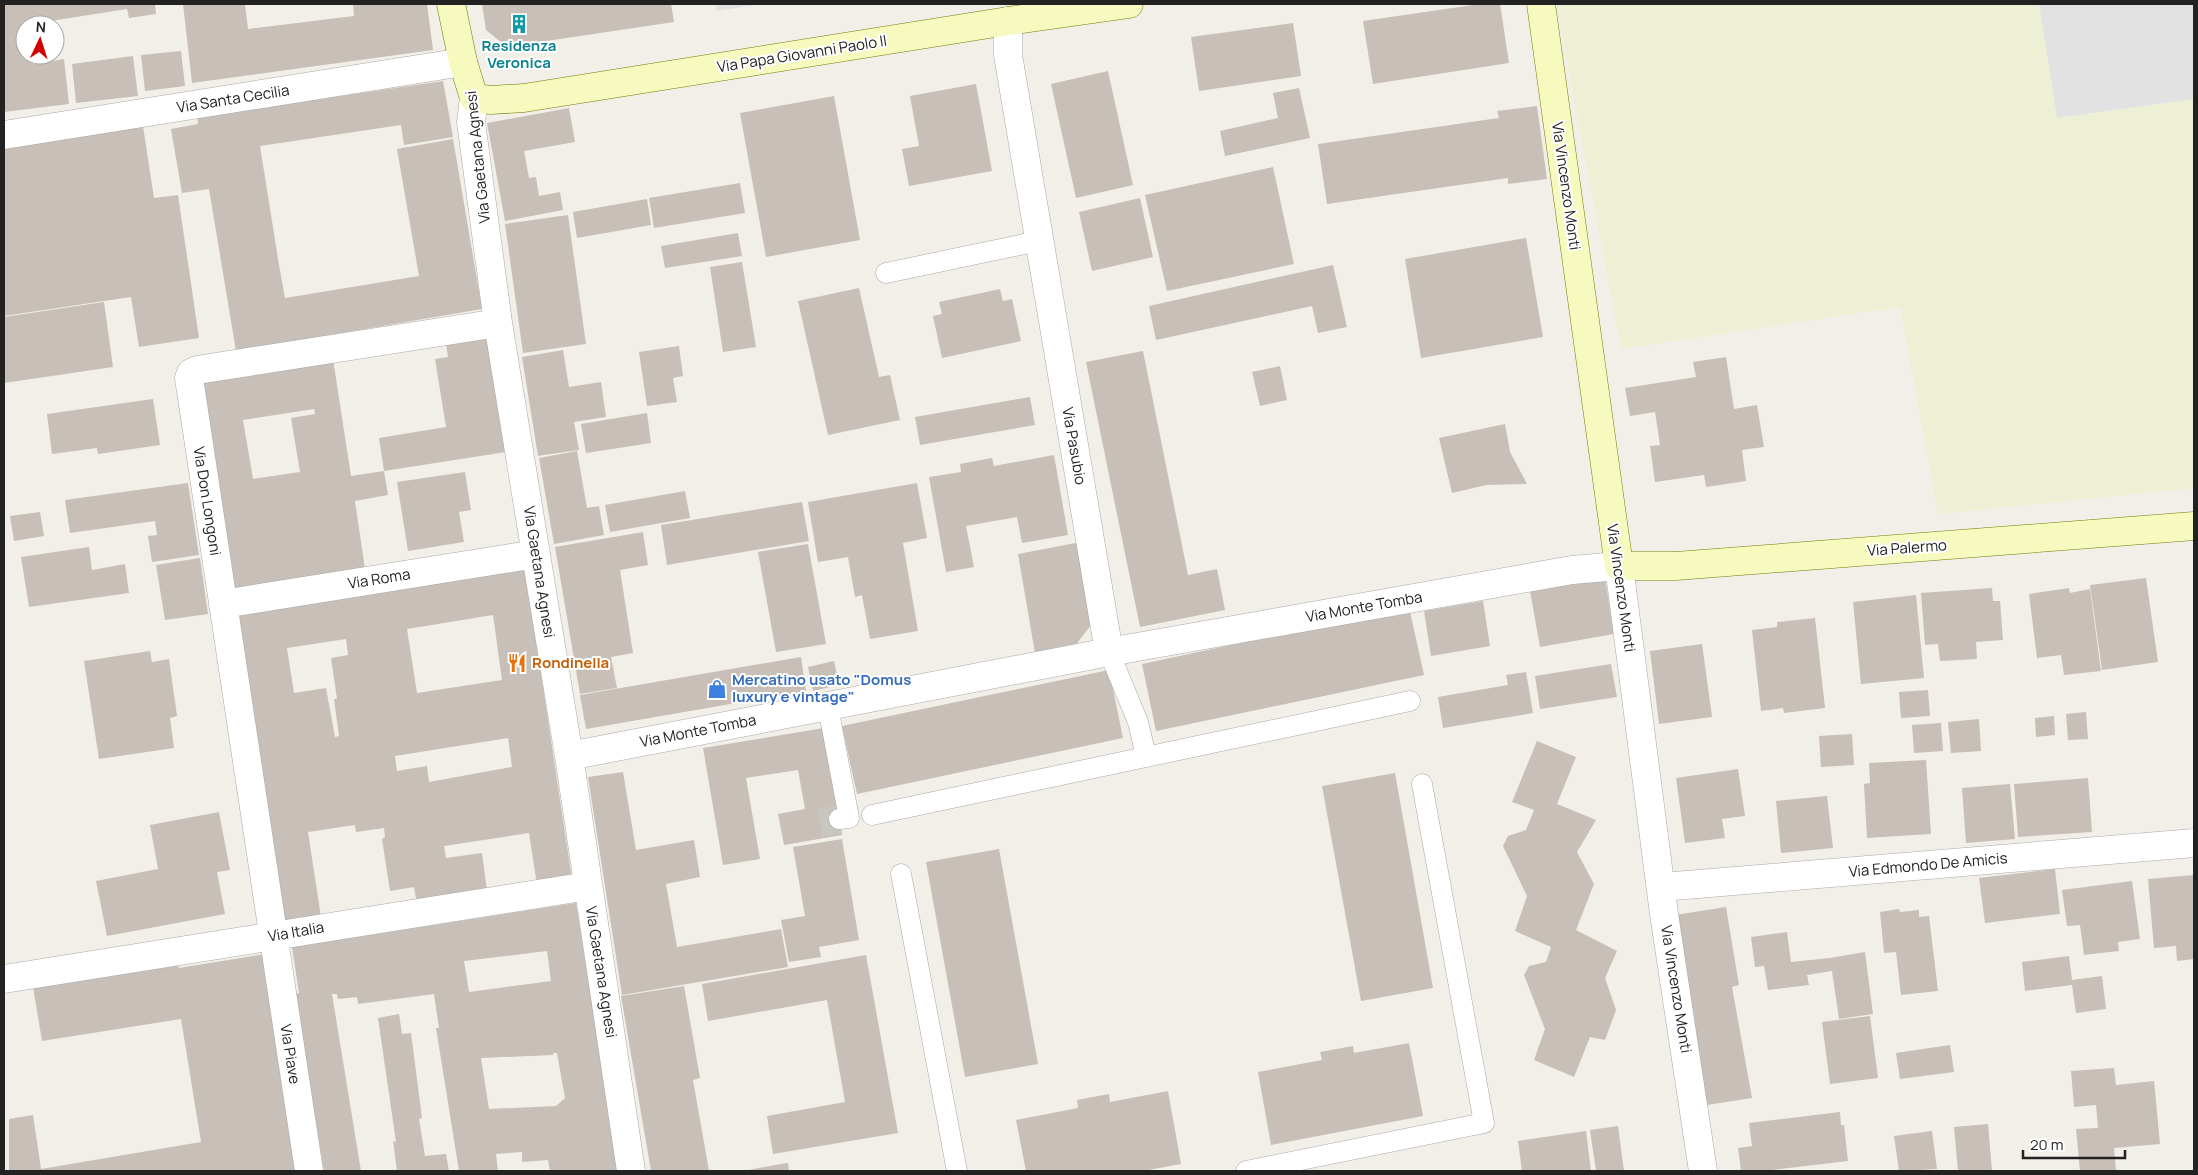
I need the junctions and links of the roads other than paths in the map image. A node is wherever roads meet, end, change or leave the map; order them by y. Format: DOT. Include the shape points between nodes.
graph roads {
  1 [pos="451,4"];
  2 [pos="1129,4"];
  3 [pos="1541,4"];
  4 [pos="1008,21"];
  5 [pos="463,62"];
  6 [pos="474,98"];
  7 [pos="4,135"];
  8 [pos="1039,241"];
  9 [pos="886,273"];
  10 [pos="498,323"];
  11 [pos="2194,526"];
  12 [pos="536,554"];
  13 [pos="1619,566"];
  14 [pos="223,604"];
  15 [pos="1109,652"];
  16 [pos="1410,701"];
  17 [pos="828,707"];
  18 [pos="569,756"];
  19 [pos="1146,756"];
  20 [pos="1422,784"];
  21 [pos="872,815"];
  22 [pos="839,819"];
  23 [pos="2194,843"];
  24 [pos="901,874"];
  25 [pos="588,886"];
  26 [pos="1662,887"];
  27 [pos="272,937"];
  28 [pos="4,979"];
  29 [pos="309,1171"];
  30 [pos="631,1171"];
  31 [pos="957,1171"];
  32 [pos="1246,1171"];
  33 [pos="1703,1171"];
  1 -- 5 [label="street, Via Gaetana Agnesi"];
  2 -- 4 [label="street, Via Papa Giovanni Paolo II"];
  3 -- 13 [label="street, Via Vincenzo Monti"];
  4 -- 6 [label="street, Via Papa Giovanni Paolo II" via="524,98"];
  4 -- 8 [label="street, Via Pasubio" via="1008,55"];
  5 -- 6 [label="street, Via Gaetana Agnesi"];
  5 -- 7 [label="street, Via Santa Cecilia"];
  6 -- 10 [label="street, Via Gaetana Agnesi" via="471,122"];
  8 -- 9 [label="lane"];
  8 -- 15 [label="street, Via Pasubio"];
  10 -- 12 [label="street, Via Gaetana Agnesi"];
  10 -- 14 [label="street, Via Don Longoni" via="192,373 188,383"];
  11 -- 13 [label="street, Via Palermo" via="1676,566"];
  12 -- 14 [label="street, Via Roma"];
  12 -- 18 [label="street, Via Gaetana Agnesi"];
  13 -- 15 [label="street, Via Monte Tomba" via="1572,570"];
  13 -- 26 [label="street, Via Vincenzo Monti"];
  14 -- 27 [label="street, Via Don Longoni"];
  15 -- 17 [label="street, Via Monte Tomba"];
  15 -- 19 [label="lane" via="1138,722"];
  16 -- 19 [label="lane"];
  17 -- 18 [label="street, Via Monte Tomba"];
  17 -- 22 [label="lane" via="849,818"];
  18 -- 25 [label="street, Via Gaetana Agnesi"];
  19 -- 21 [label="lane"];
  20 -- 32 [label="lane" via="1484,1123"];
  23 -- 26 [label="street, Via Edmondo De Amicis"];
  24 -- 31 [label="lane"];
  25 -- 27 [label="street, Via Italia"];
  25 -- 30 [label="street, Via Gaetana Agnesi"];
  26 -- 33 [label="street, Via Vincenzo Monti"];
  27 -- 28 [label="street, Via Italia"];
  27 -- 29 [label="street, Via Piave"];
}
